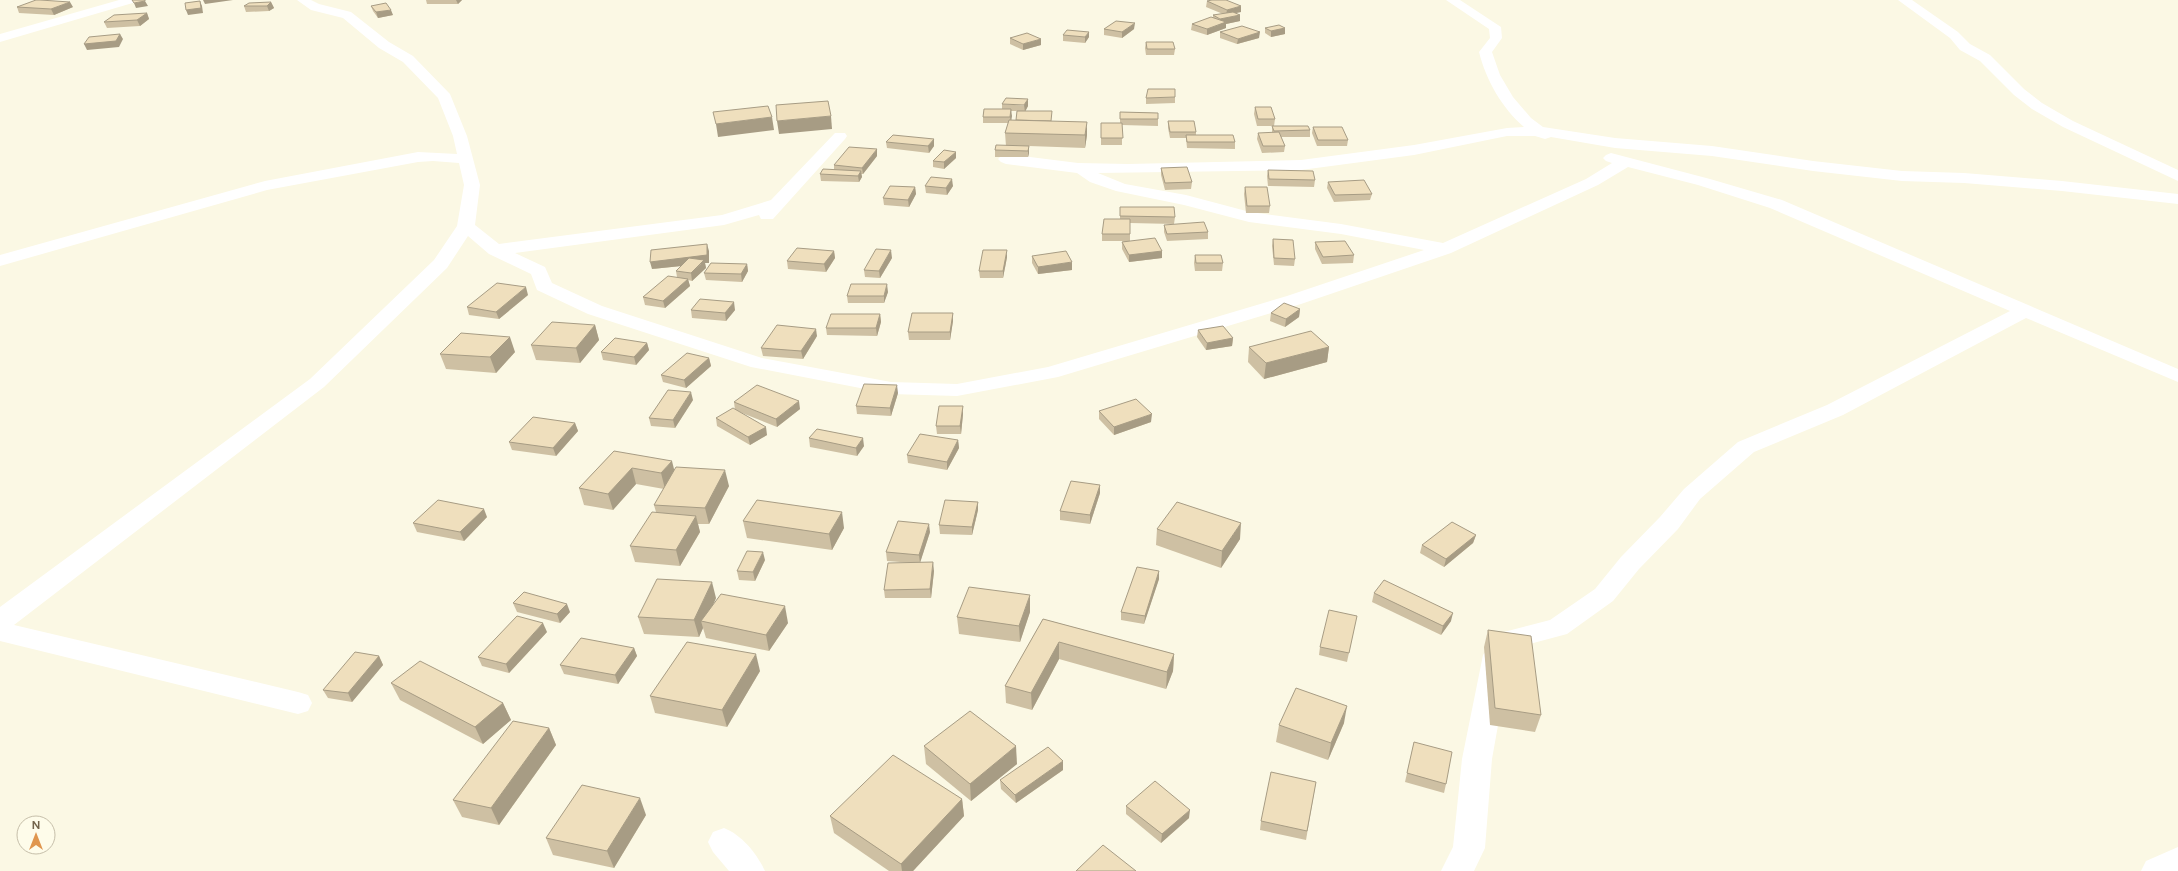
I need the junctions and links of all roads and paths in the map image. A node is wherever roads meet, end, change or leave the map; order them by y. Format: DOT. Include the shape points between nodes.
graph roads {
  1 [pos="132,0"];
  2 [pos="303,0"];
  3 [pos="1452,0"];
  4 [pos="1904,0"];
  5 [pos="0,38"];
  6 [pos="1538,131"];
  7 [pos="840,136"];
  8 [pos="466,159"];
  9 [pos="1006,159"];
  10 [pos="1625,162"];
  11 [pos="1078,168"];
  12 [pos="2178,176"];
  13 [pos="2178,199"];
  14 [pos="466,226"];
  15 [pos="1445,249"];
  16 [pos="495,250"];
  17 [pos="0,261"];
  18 [pos="2025,311"];
  19 [pos="2178,376"];
  20 [pos="0,621"];
  21 [pos="0,631"];
  22 [pos="298,703"];
  23 [pos="724,842"];
  24 [pos="2178,861"];
  25 [pos="749,871"];
  26 [pos="1457,871"];
  27 [pos="2157,871"];
  1 -- 5 [label="street"];
  2 -- 8 [label="street" via="315,7 347,15 384,45 408,59 431,81 445,97"];
  3 -- 6 [label="street" via="1495,27 1496,38 1485,52 1488,67 1512,106"];
  4 -- 12 [label="street" via="1954,35 1965,47 1985,58 2037,106 2068,124"];
  6 -- 10 [label="street" via="1570,146"];
  6 -- 11 [label="street" via="1507,132 1414,150 1301,165"];
  6 -- 13 [label="street" via="1615,143 1712,151 1902,176 2062,186"];
  7 -- 16 [label="street" via="777,204 724,220"];
  8 -- 14 [label="street" via="472,185"];
  8 -- 17 [label="street" via="418,157 265,186"];
  9 -- 11 [label="street"];
  10 -- 15 [label="street" via="1592,182"];
  10 -- 18 [label="street" via="1776,204"];
  11 -- 15 [label="street" via="1122,188 1186,200 1249,217 1341,229"];
  14 -- 16 [label="street"];
  14 -- 20 [label="street" via="441,264 317,383"];
  15 -- 16 [label="street" via="1294,300 1052,373 957,390 890,388 758,364 595,310 544,286 539,271"];
  18 -- 19 [label="street"];
  18 -- 26 [label="street" via="1835,410 1746,447 1692,494 1604,595 1558,627 1509,640 1497,655 1477,759 1469,848"];
  21 -- 22 [label="street"];
  23 -- 25 [label="street"];
  24 -- 27 [label="street"];
}
